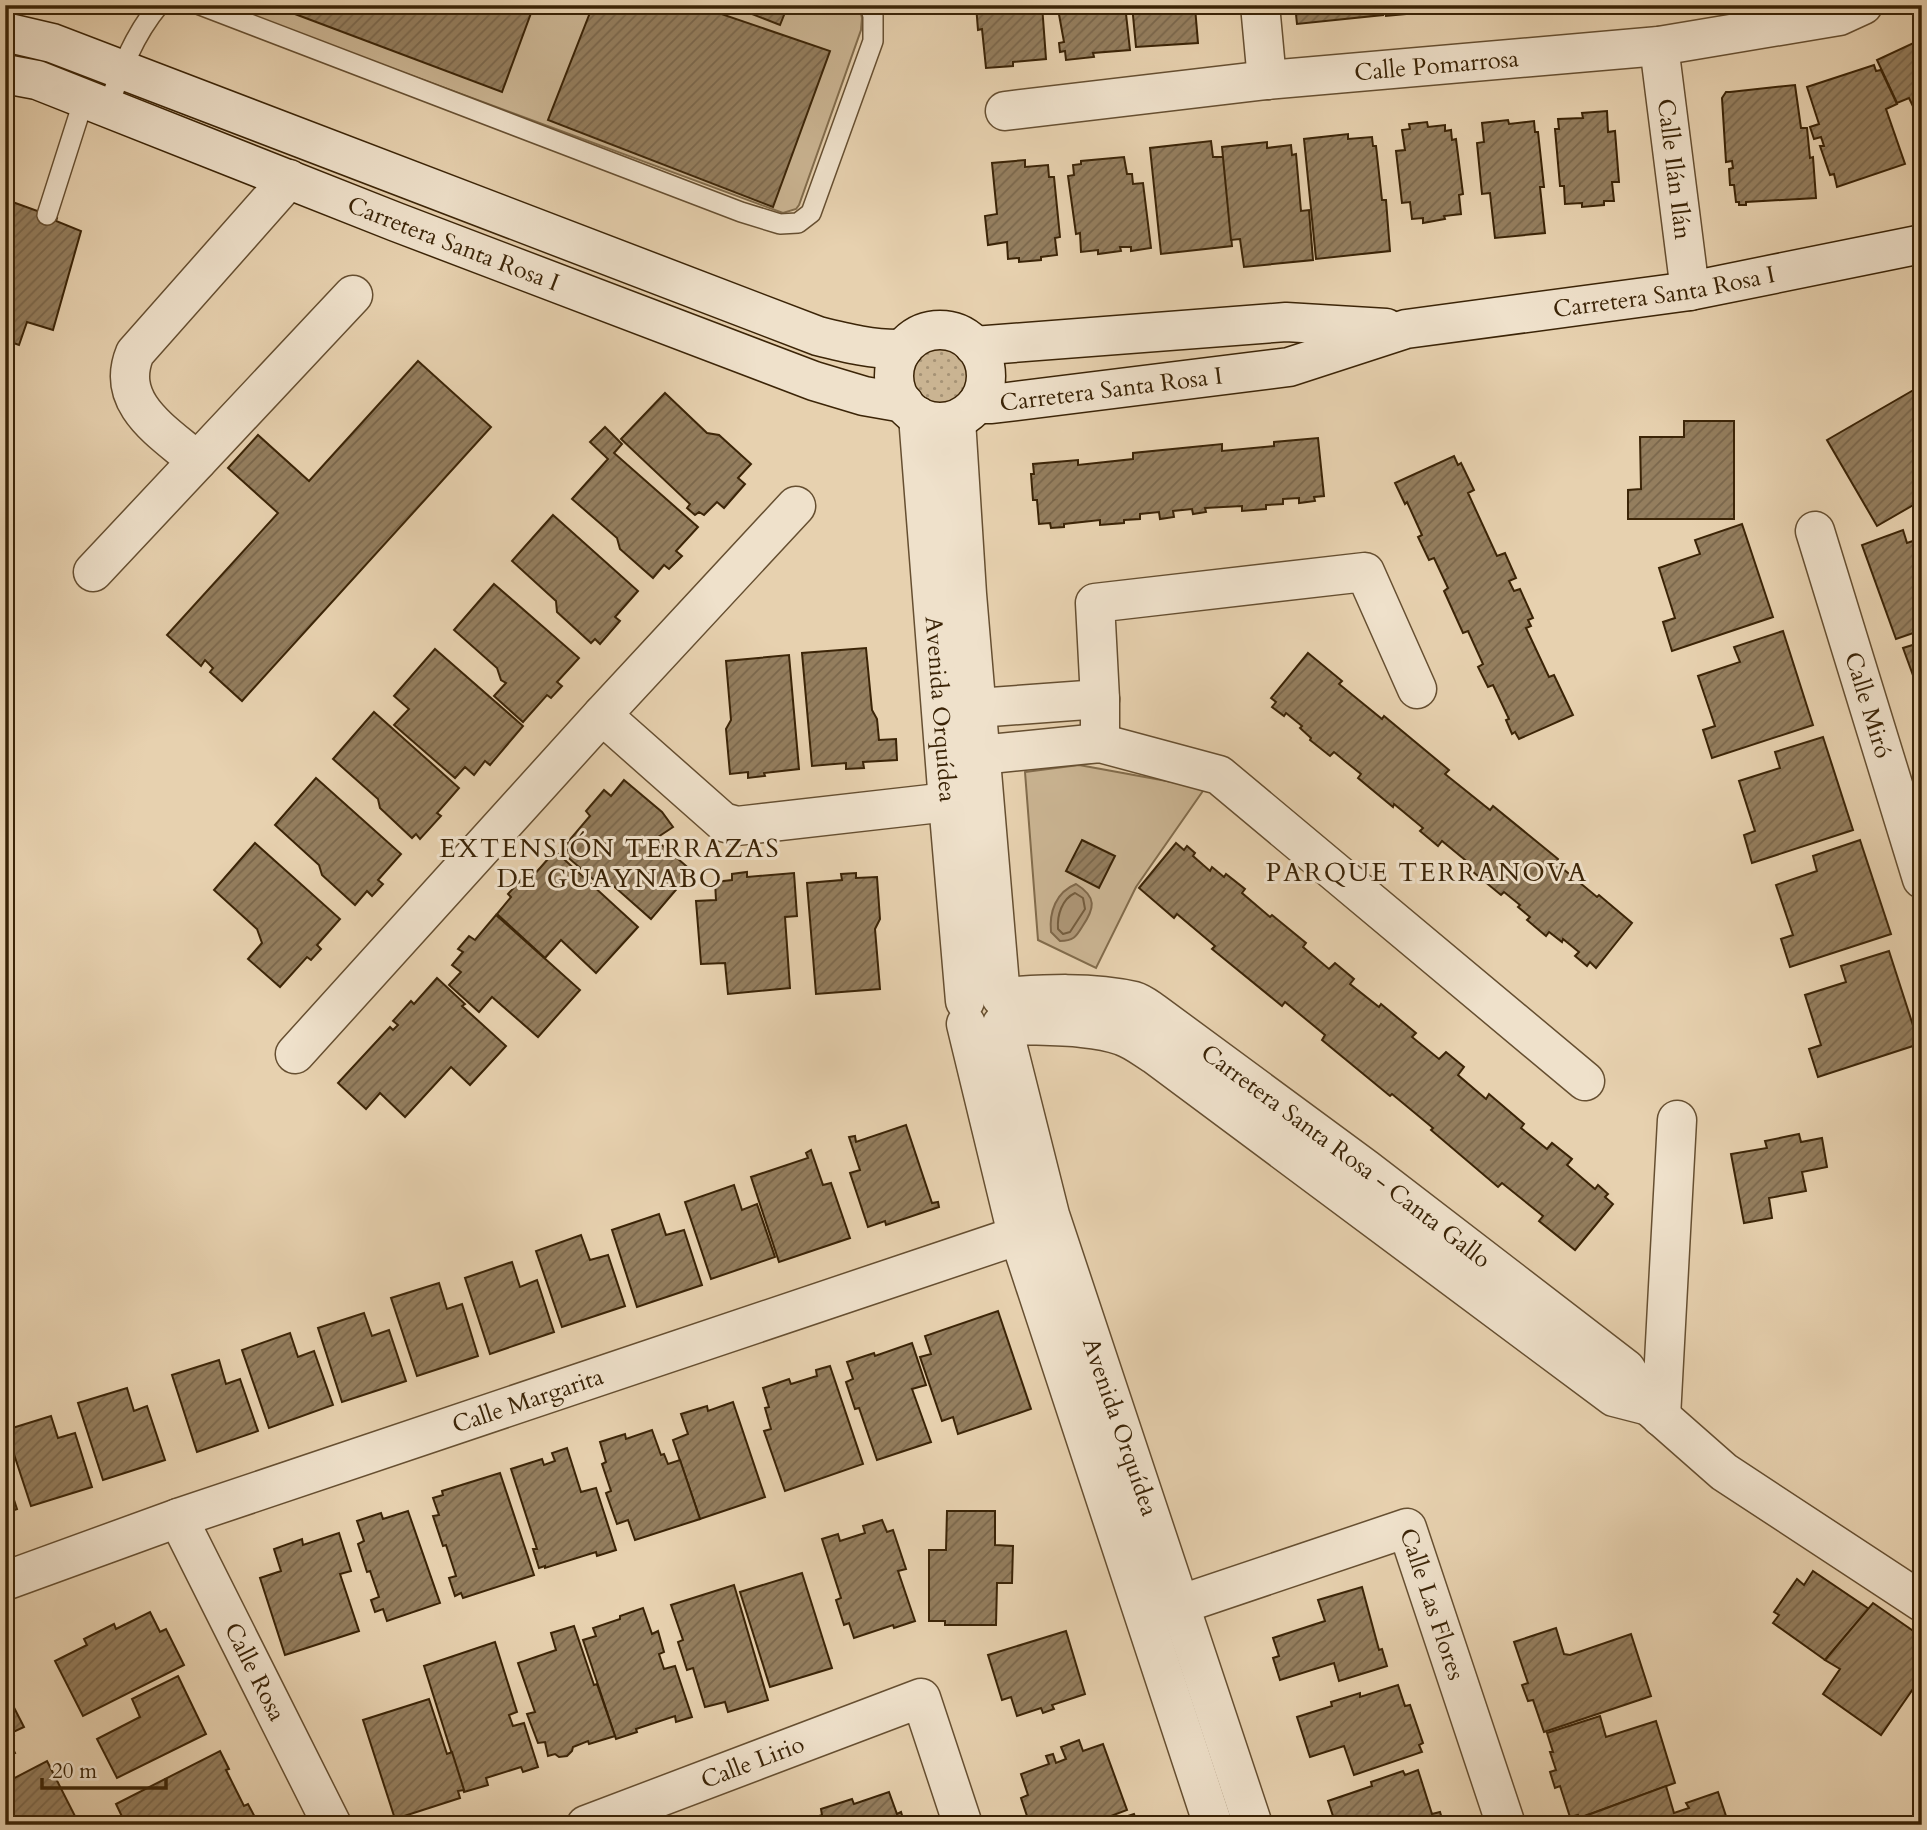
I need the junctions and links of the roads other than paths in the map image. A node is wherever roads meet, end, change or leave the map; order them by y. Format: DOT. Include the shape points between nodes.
graph roads {
  1 [pos="19,5"];
  2 [pos="159,5"];
  3 [pos="200,5"];
  4 [pos="870,5"];
  5 [pos="1260,5"];
  6 [pos="1863,5"];
  7 [pos="5,32"];
  8 [pos="52,43"];
  9 [pos="1660,46"];
  10 [pos="121,70"];
  11 [pos="1267,80"];
  12 [pos="16,82"];
  13 [pos="96,103"];
  14 [pos="1005,111"];
  15 [pos="289,179"];
  16 [pos="47,215"];
  17 [pos="1922,244"];
  18 [pos="1690,291"];
  19 [pos="353,295"];
  20 [pos="1406,329"];
  21 [pos="974,345"];
  22 [pos="903,349"];
  23 [pos="911,410"];
  24 [pos="966,412"];
  25 [pos="197,461"];
  26 [pos="796,506"];
  27 [pos="1815,531"];
  28 [pos="93,572"];
  29 [pos="1417,689"];
  30 [pos="1100,699"];
  31 [pos="976,708"];
  32 [pos="602,715"];
  33 [pos="1100,743"];
  34 [pos="980,755"];
  35 [pos="948,802"];
  36 [pos="1922,878"];
  37 [pos="984,1012"];
  38 [pos="295,1054"];
  39 [pos="1585,1081"];
  40 [pos="1677,1120"];
  41 [pos="1035,1230"];
  42 [pos="1655,1411"];
  43 [pos="177,1518"];
  44 [pos="5,1581"];
  45 [pos="1922,1602"];
  46 [pos="1180,1605"];
  47 [pos="1144,1616"];
  48 [pos="332,1825"];
  49 [pos="586,1825"];
  50 [pos="963,1825"];
  51 [pos="1213,1825"];
  52 [pos="1252,1825"];
  53 [pos="1506,1825"];
  1 -- 8 [label="street"];
  2 -- 10 [label="lane"];
  3 -- 4 [label="lane" via="780,225 799,223 811,213 873,41"];
  5 -- 11 [label="street"];
  6 -- 9 [label="street, Calle Pomarrosa" via="1839,16"];
  7 -- 8 [label="street, Carretera Santa Rosa I"];
  8 -- 10 [label="street, Carretera Santa Rosa I"];
  9 -- 11 [label="street, Calle Pomarrosa"];
  9 -- 18 [label="street, Calle Ilán Ilán"];
  10 -- 13 [label="lane"];
  10 -- 22 [label="street, Carretera Santa Rosa I" via="818,336"];
  11 -- 14 [label="street, Calle Pomarrosa"];
  12 -- 13 [label="street, Carretera Santa Rosa I"];
  13 -- 15 [label="street, Carretera Santa Rosa I"];
  13 -- 16 [label="lane"];
  15 -- 23 [label="street, Carretera Santa Rosa I" via="814,381"];
  15 -- 25 [label="street" via="135,353 130,367 133,398 141,412"];
  17 -- 18 [label="street, Carretera Santa Rosa I"];
  18 -- 20 [label="street, Carretera Santa Rosa I"];
  19 -- 25 [label="street"];
  20 -- 21 [label="street, Carretera Santa Rosa I" via="1286,322"];
  20 -- 24 [label="street, Carretera Santa Rosa I" via="1289,367 992,404"];
  21 -- 22 [label="street" via="960,335 933,331 916,337"];
  21 -- 24 [label="street" via="986,370 985,388"];
  22 -- 23 [label="street" via="894,374 897,392"];
  23 -- 24 [label="street" via="938,422"];
  23 -- 35 [label="street, Avenida Orquídea"];
  24 -- 31 [label="street, Avenida Orquídea" via="967,594"];
  25 -- 28 [label="street"];
  26 -- 32 [label="street"];
  27 -- 36 [label="street, Calle Miró"];
  29 -- 30 [label="street" via="1365,572 1096,603"];
  30 -- 31 [label="street"];
  30 -- 33 [label="street"];
  31 -- 34 [label="street, Avenida Orquídea"];
  32 -- 35 [label="street" via="723,822 737,826"];
  32 -- 38 [label="street"];
  33 -- 34 [label="street"];
  33 -- 39 [label="street" via="1219,775"];
  34 -- 37 [label="street, Avenida Orquídea"];
  35 -- 37 [label="street, Avenida Orquídea"];
  37 -- 41 [label="street, Avenida Orquídea" via="1013,1218"];
  37 -- 42 [label="street, Carretera Santa Rosa - Canta Gallo" via="1039,994 1137,1002 1366,1169 1626,1369"];
  40 -- 42 [label="street"];
  41 -- 43 [label="street, Calle Margarita"];
  41 -- 46 [label="street, Avenida Orquídea"];
  41 -- 47 [label="street, Avenida Orquídea"];
  42 -- 45 [label="street, Carretera Santa Rosa - Canta Gallo" via="1724,1472"];
  43 -- 44 [label="street, Calle Margarita"];
  43 -- 48 [label="street, Calle Rosa"];
  46 -- 47 [label="street, Calle Las Flores"];
  46 -- 52 [label="street, Avenida Orquídea"];
  46 -- 53 [label="street, Calle Las Flores" via="1407,1528"];
  47 -- 51 [label="street, Avenida Orquídea"];
  49 -- 50 [label="street, Calle Lirio" via="921,1698"];
}
